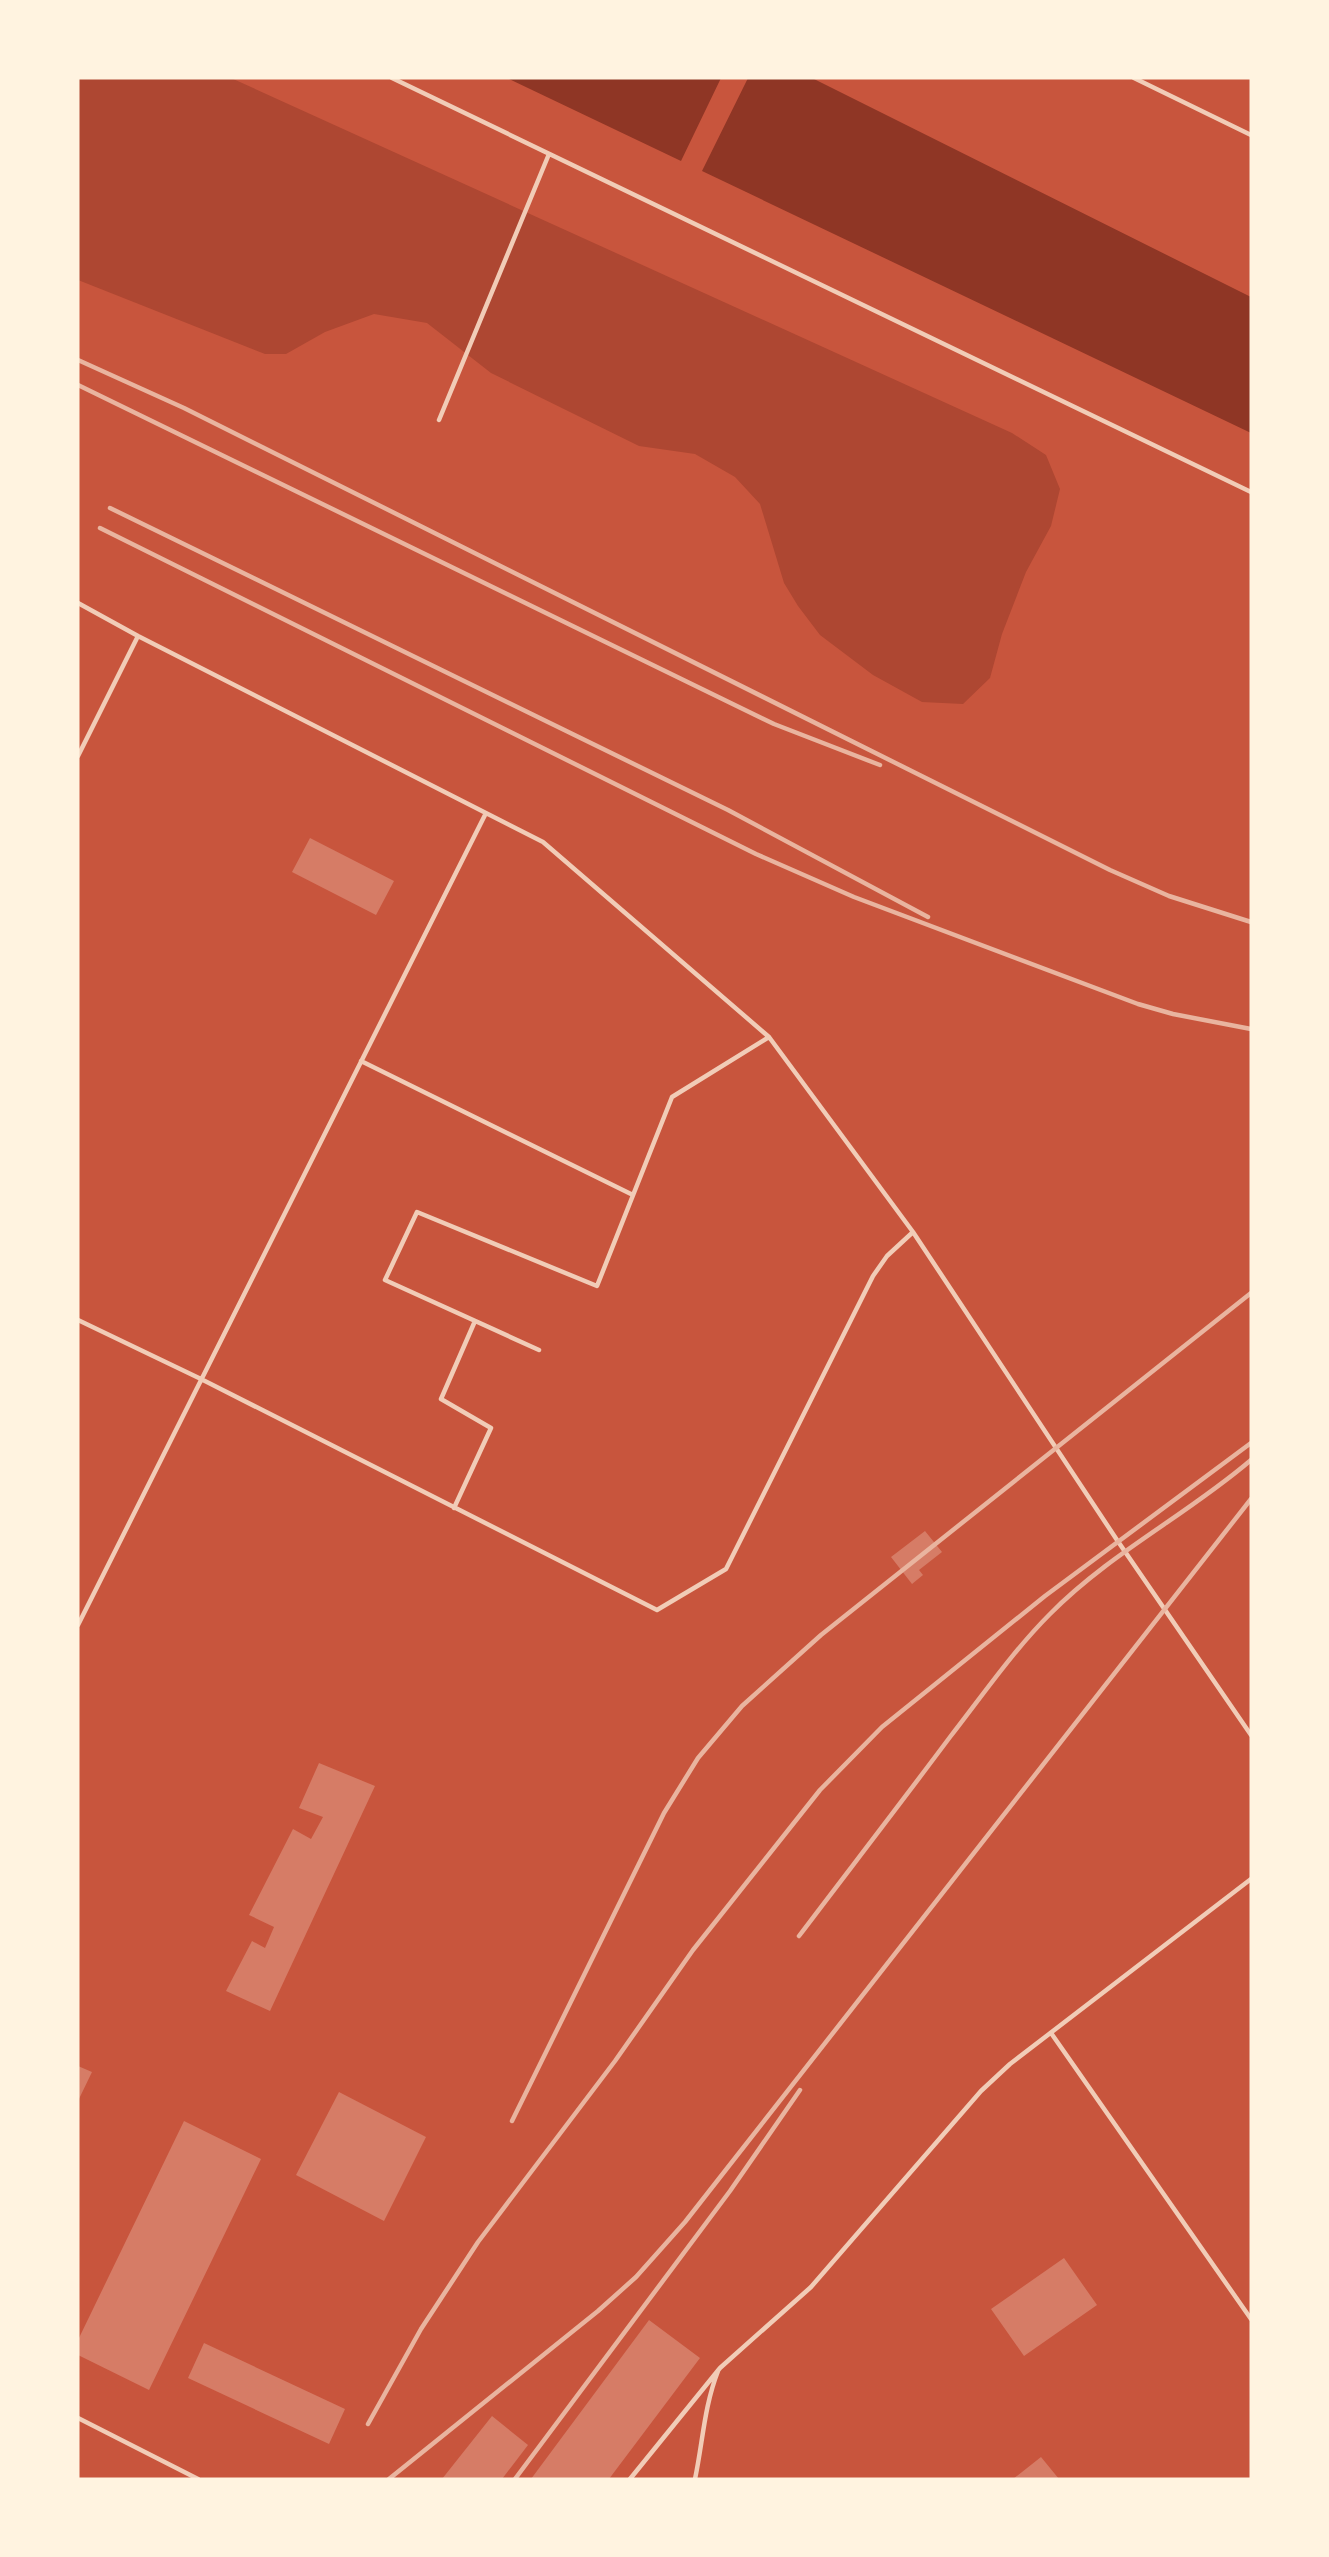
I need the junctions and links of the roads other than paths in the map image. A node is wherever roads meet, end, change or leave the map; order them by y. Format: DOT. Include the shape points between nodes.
graph roads {
  1 [pos="392,78"];
  2 [pos="1134,78"];
  3 [pos="1251,135"];
  4 [pos="549,154"];
  5 [pos="439,420"];
  6 [pos="1251,492"];
  7 [pos="78,603"];
  8 [pos="138,636"];
  9 [pos="78,756"];
  10 [pos="486,813"];
  11 [pos="769,1036"];
  12 [pos="361,1061"];
  13 [pos="633,1195"];
  14 [pos="913,1232"];
  15 [pos="78,1320"];
  16 [pos="475,1321"];
  17 [pos="539,1350"];
  18 [pos="201,1379"];
  19 [pos="454,1508"];
  20 [pos="78,1625"];
  21 [pos="1251,1735"];
  22 [pos="1251,1879"];
  23 [pos="1051,2033"];
  24 [pos="1251,2319"];
  25 [pos="720,2368"];
  26 [pos="78,2418"];
  27 [pos="198,2479"];
  28 [pos="630,2479"];
  29 [pos="695,2479"];
  1 -- 4 [label="lane"];
  2 -- 3 [label="lane"];
  4 -- 5 [label="lane"];
  4 -- 6 [label="lane"];
  7 -- 8 [label="lane"];
  8 -- 9 [label="lane"];
  8 -- 10 [label="lane"];
  10 -- 11 [label="lane" via="543,842"];
  10 -- 12 [label="lane"];
  11 -- 13 [label="lane" via="672,1097"];
  11 -- 14 [label="lane"];
  12 -- 13 [label="lane"];
  12 -- 18 [label="lane"];
  13 -- 16 [label="lane" via="597,1286 417,1212 385,1280"];
  14 -- 19 [label="lane" via="886,1256 873,1276 726,1569 657,1610"];
  14 -- 21 [label="lane"];
  15 -- 18 [label="lane"];
  16 -- 17 [label="lane"];
  16 -- 19 [label="lane" via="441,1399 491,1428"];
  18 -- 19 [label="lane"];
  18 -- 20 [label="lane"];
  22 -- 23 [label="lane"];
  23 -- 24 [label="lane"];
  23 -- 25 [label="lane" via="981,2091 811,2287"];
  25 -- 28 [label="lane"];
  25 -- 29 [label="lane" via="704,2419"];
  26 -- 27 [label="lane"];
}
